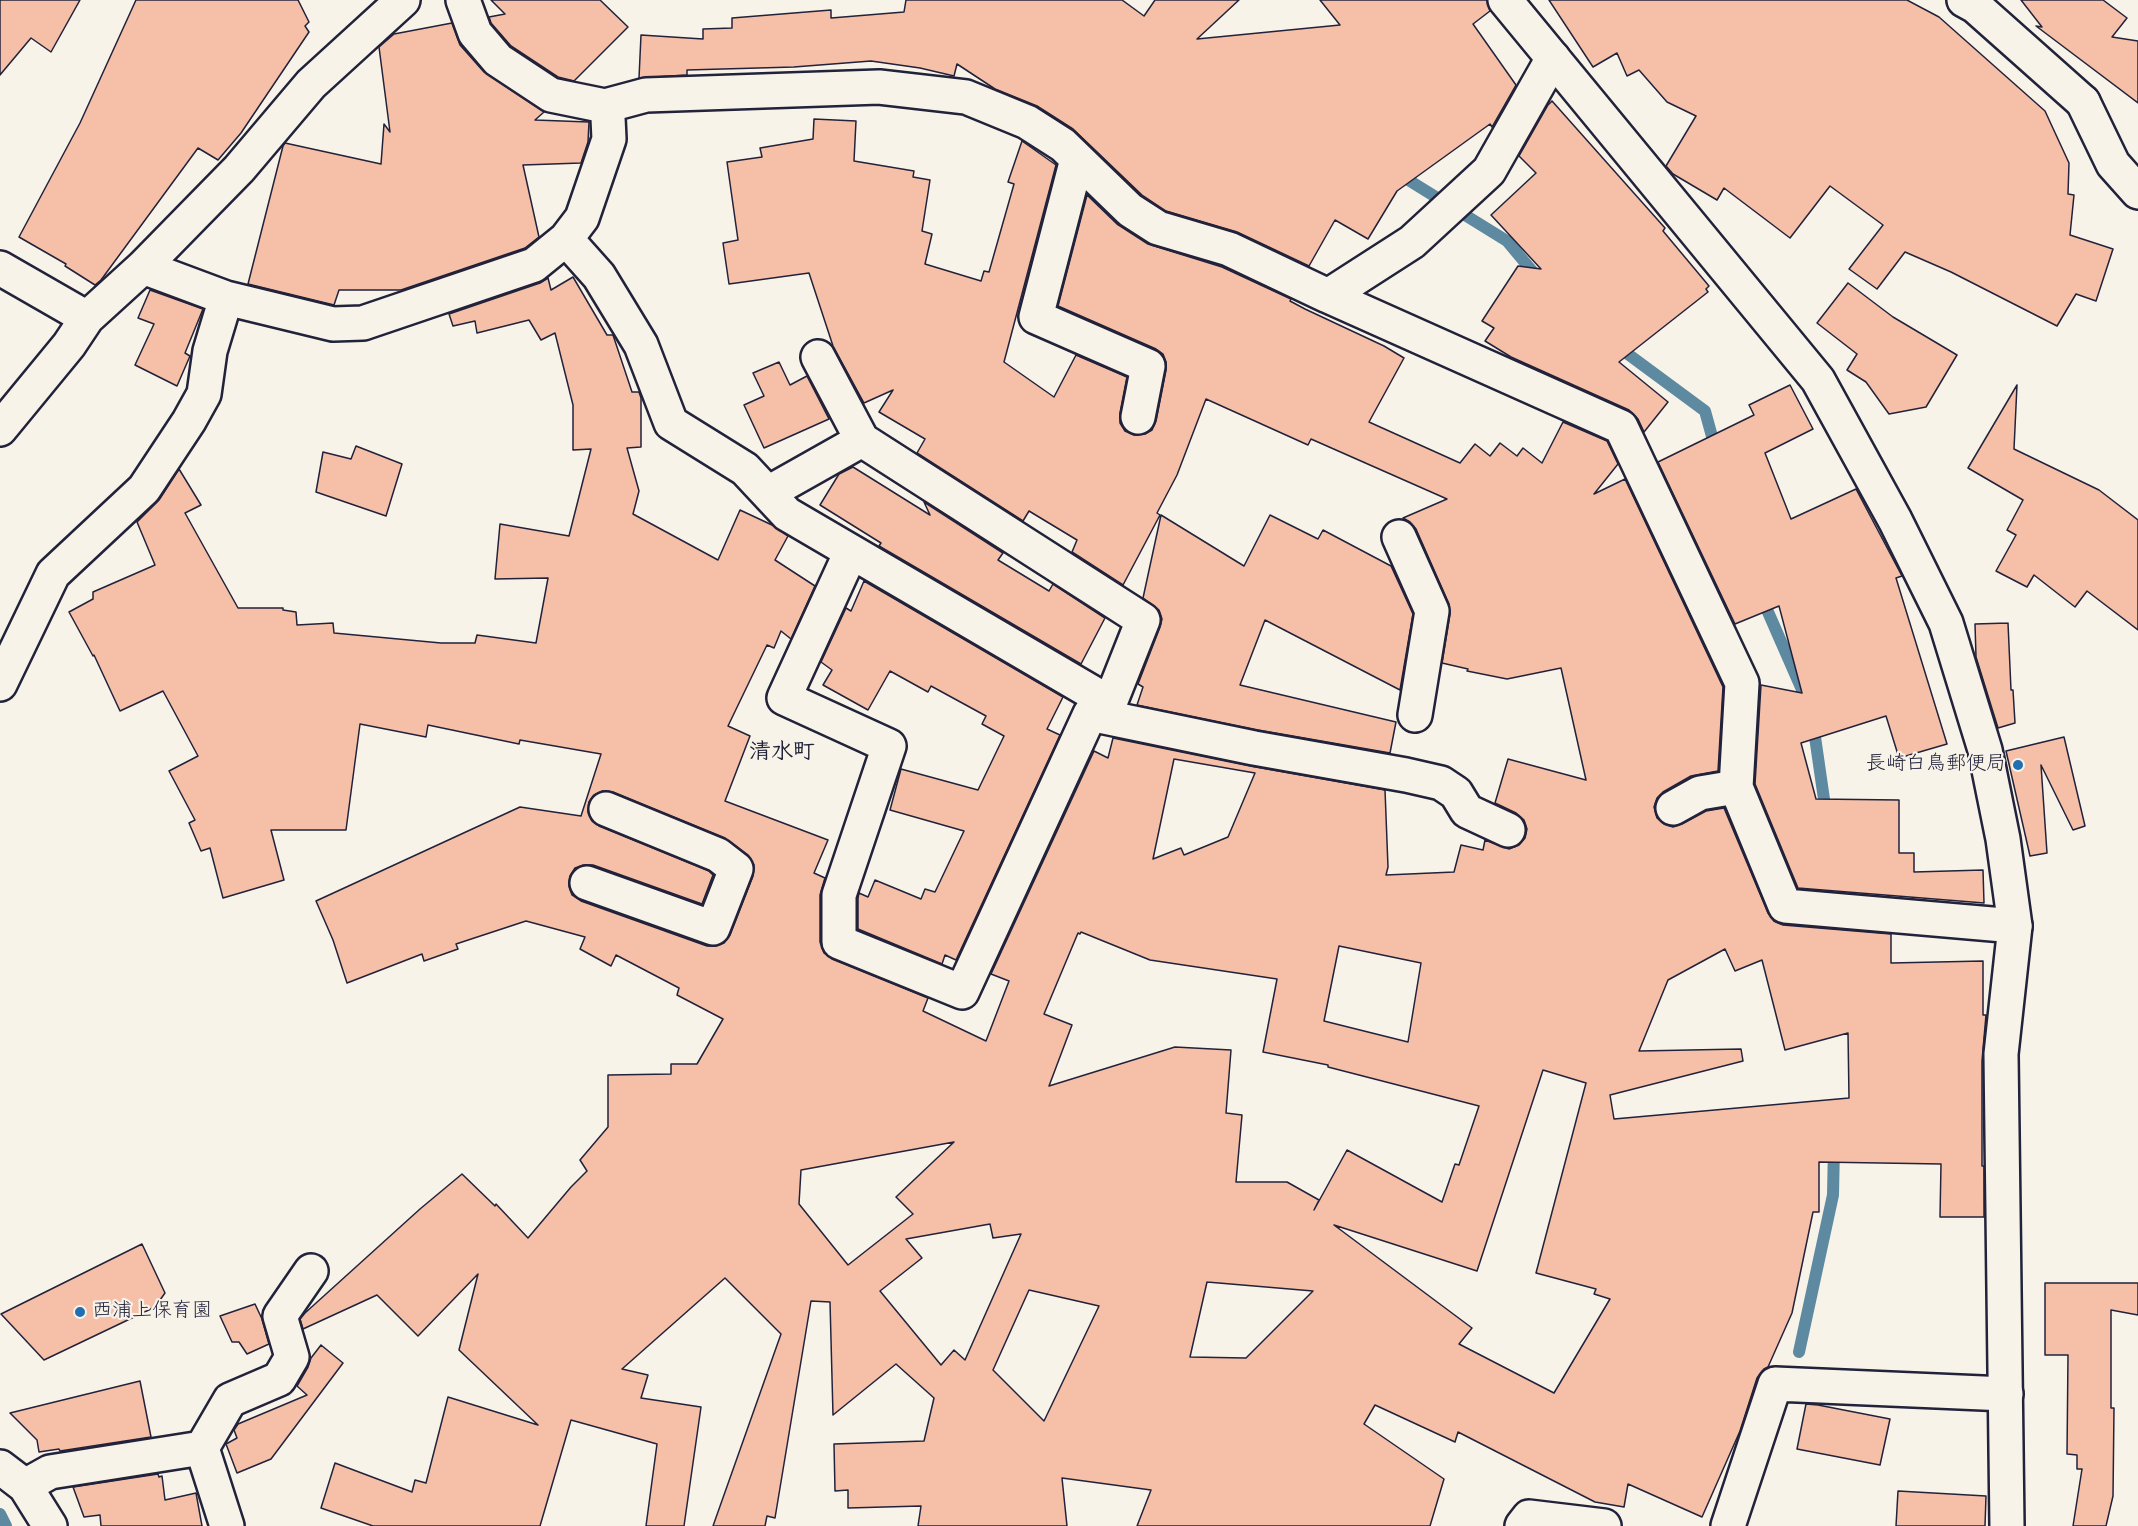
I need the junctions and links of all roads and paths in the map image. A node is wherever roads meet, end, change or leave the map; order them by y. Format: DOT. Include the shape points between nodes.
graph roads {
  1 [pos="403,0"];
  2 [pos="463,0"];
  3 [pos="1505,0"];
  4 [pos="1974,2"];
  5 [pos="1553,58"];
  6 [pos="605,106"];
  7 [pos="1077,159"];
  8 [pos="2138,192"];
  9 [pos="566,239"];
  10 [pos="143,267"];
  11 [pos="0,268"];
  12 [pos="1328,296"];
  13 [pos="226,297"];
  14 [pos="87,318"];
  15 [pos="818,357"];
  16 [pos="1138,417"];
  17 [pos="0,429"];
  18 [pos="862,440"];
  19 [pos="768,493"];
  20 [pos="1399,537"];
  21 [pos="851,552"];
  22 [pos="0,684"];
  23 [pos="1100,709"];
  24 [pos="1416,715"];
  25 [pos="1736,787"];
  26 [pos="1672,808"];
  27 [pos="606,809"];
  28 [pos="1508,830"];
  29 [pos="587,883"];
  30 [pos="2015,926"];
  31 [pos="311,1271"];
  32 [pos="2006,1394"];
  33 [pos="202,1448"];
  34 [pos="13,1476"];
  35 [pos="50,1526"];
  36 [pos="227,1526"];
  37 [pos="1522,1526"];
  38 [pos="1604,1526"];
  39 [pos="1728,1526"];
  40 [pos="2007,1526"];
  1 -- 10 [label="street" via="310,84 240,169"];
  2 -- 6 [label="street" via="475,33 498,60 551,95"];
  3 -- 5 [label="street"];
  4 -- 8 [label="street" via="2083,102 2114,165"];
  5 -- 12 [label="street" via="1489,171 1412,242"];
  5 -- 30 [label="street" via="1818,380 1895,520 1946,623 1985,750"];
  6 -- 7 [label="street" via="646,95 890,88 966,97 1027,122"];
  6 -- 9 [label="street" via="609,139 582,218"];
  7 -- 12 [label="street" via="1130,210 1158,228 1229,249"];
  7 -- 16 [label="street" via="1036,317 1148,366"];
  9 -- 13 [label="street" via="534,265 363,323 333,324"];
  9 -- 19 [label="street" via="599,276 641,345 671,423 745,469"];
  10 -- 13 [label="street"];
  10 -- 14 [label="street"];
  11 -- 14 [label="street"];
  12 -- 25 [label="street" via="1621,427 1742,683"];
  13 -- 22 [label="street" via="210,351 204,394 189,421 144,489 53,574"];
  14 -- 17 [label="street"];
  15 -- 18 [label="street"];
  18 -- 19 [label="street"];
  18 -- 23 [label="street" via="1143,620"];
  19 -- 21 [label="street" via="787,514"];
  20 -- 24 [label="street" via="1432,611"];
  21 -- 23 [label="street"];
  21 -- 23 [label="street" via="784,698 889,746 839,895 839,942 962,992"];
  23 -- 28 [label="street" via="1254,748 1442,783 1456,792 1467,811"];
  25 -- 26 [label="street" via="1700,792"];
  25 -- 30 [label="street" via="1785,906"];
  27 -- 29 [label="street" via="718,855 736,869 713,928"];
  30 -- 32 [label="street" via="2001,1054"];
  31 -- 33 [label="street" via="280,1316 292,1357 279,1379 231,1400"];
  32 -- 39 [label="street" via="1775,1384"];
  32 -- 40 [label="street"];
  33 -- 34 [label="street"];
  33 -- 36 [label="street"];
  34 -- 35 [label="street"];
  37 -- 38 [label="street" via="1529,1516"];
}
